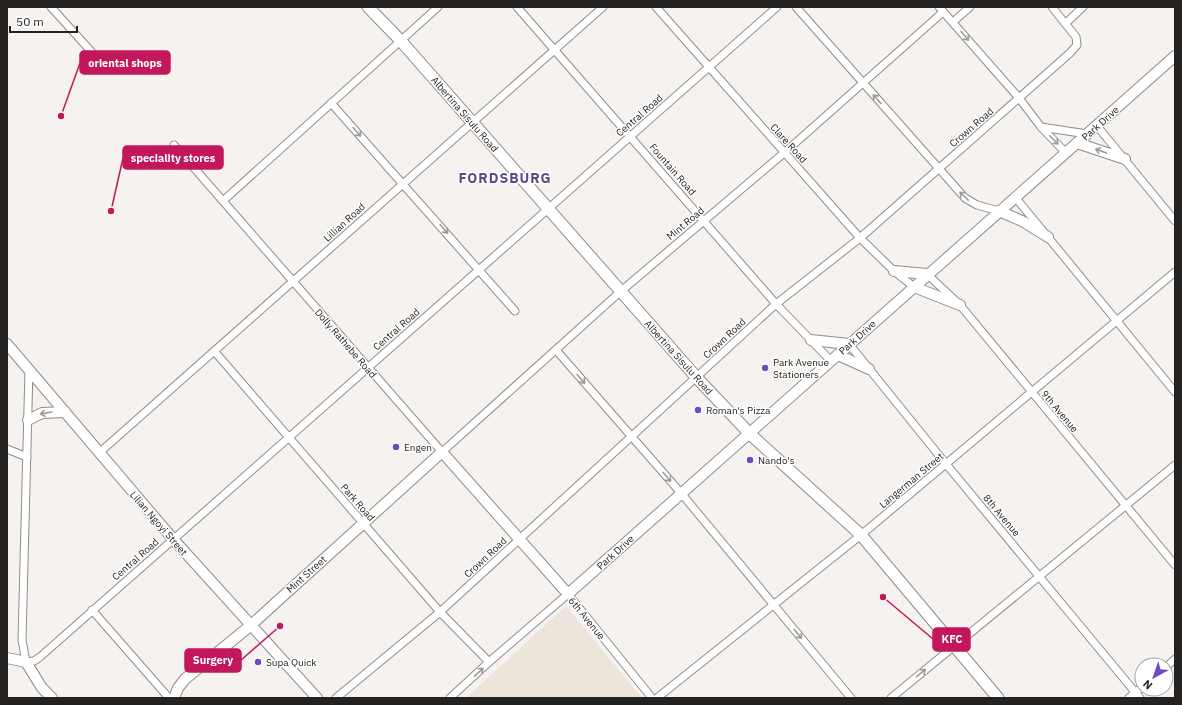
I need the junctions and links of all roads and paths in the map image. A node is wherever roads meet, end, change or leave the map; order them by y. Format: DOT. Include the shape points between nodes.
graph roads {
  1 [pos="52,7"];
  2 [pos="368,7"];
  3 [pos="438,7"];
  4 [pos="517,7"];
  5 [pos="603,7"];
  6 [pos="656,7"];
  7 [pos="777,7"];
  8 [pos="796,7"];
  9 [pos="970,7"];
  10 [pos="1052,7"];
  11 [pos="1083,7"];
  12 [pos="941,9"];
  13 [pos="953,22"];
  14 [pos="1066,23"];
  15 [pos="400,40"];
  16 [pos="555,49"];
  17 [pos="1175,56"];
  18 [pos="97,58"];
  19 [pos="708,67"];
  20 [pos="863,83"];
  21 [pos="1019,98"];
  22 [pos="331,103"];
  23 [pos="472,122"];
  24 [pos="1097,126"];
  25 [pos="1041,127"];
  26 [pos="1087,134"];
  27 [pos="630,136"];
  28 [pos="1077,143"];
  29 [pos="174,145"];
  30 [pos="1066,152"];
  31 [pos="784,153"];
  32 [pos="1125,159"];
  33 [pos="939,169"];
  34 [pos="403,183"];
  35 [pos="1015,197"];
  36 [pos="224,200"];
  37 [pos="548,208"];
  38 [pos="999,211"];
  39 [pos="704,220"];
  40 [pos="1175,221"];
  41 [pos="1048,237"];
  42 [pos="860,238"];
  43 [pos="480,270"];
  44 [pos="894,271"];
  45 [pos="1175,272"];
  46 [pos="927,274"];
  47 [pos="293,282"];
  48 [pos="914,287"];
  49 [pos="620,292"];
  50 [pos="776,304"];
  51 [pos="960,304"];
  52 [pos="515,312"];
  53 [pos="1116,322"];
  54 [pos="811,340"];
  55 [pos="7,344"];
  56 [pos="849,344"];
  57 [pos="556,350"];
  58 [pos="215,352"];
  59 [pos="835,358"];
  60 [pos="368,367"];
  61 [pos="29,369"];
  62 [pos="869,369"];
  63 [pos="697,378"];
  64 [pos="1175,392"];
  65 [pos="1032,394"];
  66 [pos="65,412"];
  67 [pos="28,420"];
  68 [pos="750,434"];
  69 [pos="290,437"];
  70 [pos="632,437"];
  71 [pos="7,449"];
  72 [pos="442,452"];
  73 [pos="99,453"];
  74 [pos="27,458"];
  75 [pos="946,464"];
  76 [pos="1175,465"];
  77 [pos="681,493"];
  78 [pos="1127,505"];
  79 [pos="363,523"];
  80 [pos="861,535"];
  81 [pos="172,539"];
  82 [pos="519,539"];
  83 [pos="1175,565"];
  84 [pos="1040,576"];
  85 [pos="568,594"];
  86 [pos="774,603"];
  87 [pos="92,610"];
  88 [pos="440,612"];
  89 [pos="250,626"];
  90 [pos="955,646"];
  91 [pos="7,658"];
  92 [pos="26,662"];
  93 [pos="489,662"];
  94 [pos="1134,690"];
  95 [pos="52,698"];
  96 [pos="169,698"];
  97 [pos="174,698"];
  98 [pos="316,698"];
  99 [pos="336,698"];
  100 [pos="450,698"];
  101 [pos="652,698"];
  102 [pos="657,698"];
  103 [pos="851,698"];
  104 [pos="891,698"];
  105 [pos="998,698"];
  1 -- 18 [label="street"];
  2 -- 15 [label="main road, Albertina Sisulu Road"];
  3 -- 15 [label="street"];
  4 -- 16 [label="street, Fountain Road"];
  5 -- 16 [label="street, Lillian Road"];
  6 -- 19 [label="street, Clare Road"];
  7 -- 19 [label="street, Central Road"];
  8 -- 20 [label="street"];
  9 -- 13 [label="street"];
  10 -- 14 [label="street, Crown Road"];
  11 -- 14 [label="street"];
  12 -- 13 [label="street"];
  12 -- 20 [label="street, Mint Road"];
  13 -- 21 [label="street, one-way"];
  14 -- 21 [label="street, Crown Road" via="1076,37 1076,47"];
  15 -- 22 [label="street"];
  15 -- 23 [label="main road, Albertina Sisulu Road"];
  16 -- 23 [label="street, Lillian Road"];
  16 -- 27 [label="street, Fountain Road"];
  17 -- 24 [label="street, Park Drive"];
  19 -- 27 [label="street, Central Road"];
  19 -- 31 [label="street, Clare Road"];
  20 -- 31 [label="street, Mint Road"];
  33 -- 20 [label="street, one-way"];
  21 -- 25 [label="street"];
  21 -- 33 [label="street, Crown Road"];
  22 -- 34 [label="street, one-way"];
  22 -- 36 [label="street"];
  23 -- 34 [label="street, Lillian Road"];
  23 -- 37 [label="main road, Albertina Sisulu Road"];
  24 -- 26 [label="street, Park Drive"];
  24 -- 32 [label="street"];
  25 -- 26 [label="street"];
  25 -- 30 [label="street, one-way"];
  26 -- 28 [label="street, Park Drive"];
  27 -- 37 [label="street, Central Road"];
  27 -- 39 [label="street, Fountain Road"];
  28 -- 30 [label="street, Park Drive"];
  32 -- 28 [label="street, one-way"];
  29 -- 36 [label="street, Dolly Rathebe Road"];
  30 -- 35 [label="street, Park Drive"];
  31 -- 39 [label="street, Mint Road"];
  31 -- 42 [label="street, Clare Road"];
  32 -- 40 [label="street"];
  38 -- 33 [label="street, one-way" via="971,202"];
  33 -- 42 [label="street, Crown Road"];
  34 -- 43 [label="street, one-way"];
  34 -- 47 [label="street, Lillian Road"];
  35 -- 38 [label="street, Park Drive"];
  35 -- 41 [label="street"];
  36 -- 47 [label="street, Dolly Rathebe Road"];
  37 -- 43 [label="street, Central Road"];
  37 -- 49 [label="main road, Albertina Sisulu Road"];
  38 -- 41 [label="street"];
  38 -- 46 [label="street, Park Drive"];
  39 -- 49 [label="street, Mint Road"];
  39 -- 50 [label="street, Fountain Road"];
  41 -- 53 [label="street"];
  42 -- 44 [label="street, Clare Road"];
  42 -- 50 [label="street, Crown Road"];
  43 -- 52 [label="street"];
  43 -- 60 [label="street, Central Road"];
  44 -- 46 [label="street"];
  44 -- 48 [label="street, Clare Road"];
  45 -- 53 [label="street, Langerman Street"];
  46 -- 48 [label="street, Park Drive"];
  46 -- 51 [label="street, 9th Avenue"];
  47 -- 58 [label="street, Lillian Road"];
  47 -- 60 [label="street, Dolly Rathebe Road"];
  48 -- 51 [label="street"];
  48 -- 56 [label="street, Park Drive"];
  49 -- 57 [label="street, Mint Road"];
  49 -- 63 [label="main road, Albertina Sisulu Road"];
  50 -- 54 [label="street, Fountain Road"];
  50 -- 63 [label="street, Crown Road"];
  51 -- 65 [label="street, 9th Avenue"];
  53 -- 64 [label="street"];
  53 -- 65 [label="street, Langerman Street"];
  54 -- 56 [label="street"];
  54 -- 59 [label="street, Fountain Road"];
  55 -- 61 [label="street, Lilian Ngoyi Street"];
  56 -- 59 [label="street, Park Drive"];
  56 -- 62 [label="street, 8th Avenue"];
  57 -- 70 [label="street, one-way"];
  57 -- 72 [label="street, Mint Road"];
  58 -- 69 [label="street, Park Road"];
  58 -- 73 [label="street, Lillian Road"];
  59 -- 62 [label="street"];
  59 -- 68 [label="street, Park Drive"];
  60 -- 69 [label="street, Central Road"];
  60 -- 72 [label="street, Dolly Rathebe Road"];
  61 -- 66 [label="street, Lilian Ngoyi Street"];
  61 -- 67 [label="street"];
  62 -- 75 [label="street, 8th Avenue"];
  63 -- 68 [label="main road, Albertina Sisulu Road"];
  63 -- 70 [label="street, Crown Road"];
  65 -- 75 [label="street, Langerman Street"];
  65 -- 78 [label="street, 9th Avenue"];
  66 -- 67 [label="street, one-way" via="42,413"];
  66 -- 73 [label="street, Lilian Ngoyi Street"];
  67 -- 74 [label="street"];
  68 -- 77 [label="street, Park Drive"];
  68 -- 80 [label="main road, Albertina Sisulu Road"];
  69 -- 79 [label="street, Park Road"];
  69 -- 81 [label="street, Central Road"];
  70 -- 77 [label="street, one-way"];
  70 -- 82 [label="street, Crown Road"];
  71 -- 74 [label="street"];
  72 -- 79 [label="street, Mint Street"];
  72 -- 82 [label="street, Dolly Rathebe Road"];
  73 -- 81 [label="street, Lilian Ngoyi Street"];
  74 -- 92 [label="street" via="22,640"];
  75 -- 80 [label="street, Langerman Street"];
  75 -- 84 [label="street, 8th Avenue"];
  76 -- 78 [label="street"];
  77 -- 85 [label="street, Park Drive"];
  77 -- 86 [label="street"];
  78 -- 83 [label="street, 9th Avenue"];
  78 -- 84 [label="street"];
  79 -- 88 [label="street, Park Road"];
  79 -- 89 [label="street, Mint Street"];
  80 -- 86 [label="street, Langerman Street"];
  80 -- 90 [label="main road, Albertina Sisulu Road"];
  81 -- 87 [label="street, Central Road"];
  81 -- 89 [label="street, Lilian Ngoyi Street"];
  82 -- 85 [label="street, 6th Avenue"];
  82 -- 88 [label="street, Crown Road"];
  84 -- 90 [label="street"];
  84 -- 94 [label="street, 8th Avenue"];
  85 -- 93 [label="street, Park Drive"];
  85 -- 101 [label="street, 6th Avenue"];
  86 -- 102 [label="street, Langerman Street"];
  86 -- 103 [label="street, one-way"];
  87 -- 92 [label="street, Central Road" via="40,658"];
  87 -- 96 [label="street"];
  88 -- 93 [label="street, Park Road"];
  88 -- 99 [label="street, Crown Road"];
  89 -- 97 [label="street, Mint Street" via="186,679"];
  89 -- 98 [label="street, Lilian Ngoyi Street"];
  104 -- 90 [label="street, one-way"];
  90 -- 105 [label="main road, Albertina Sisulu Road"];
  91 -- 92 [label="street"];
  92 -- 95 [label="street" via="42,688"];
  100 -- 93 [label="street, Park Drive, one-way"];
}
